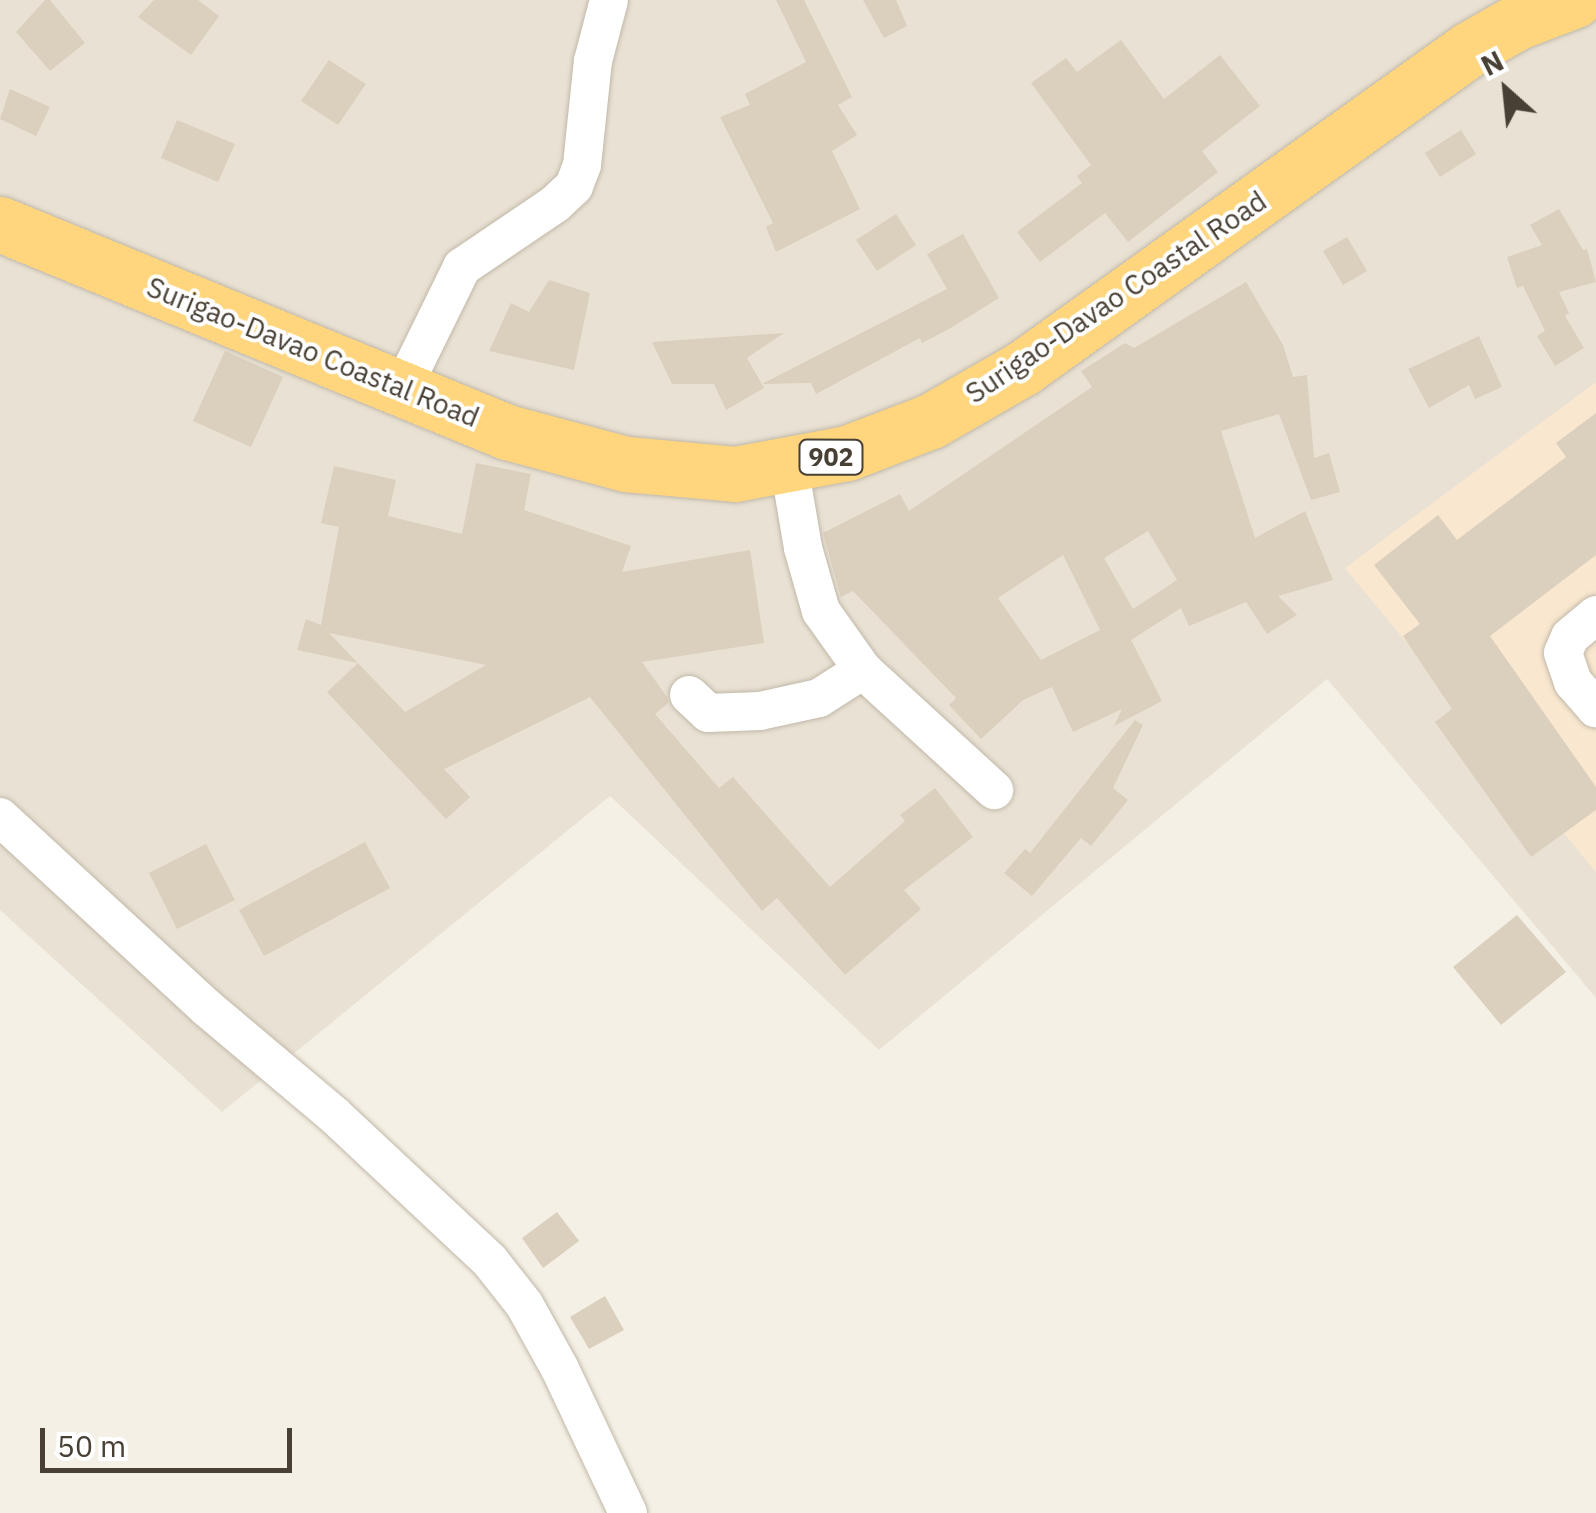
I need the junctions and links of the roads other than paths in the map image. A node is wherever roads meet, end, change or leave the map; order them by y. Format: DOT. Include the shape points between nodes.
graph roads {
  1 [pos="609,0"];
  2 [pos="1575,0"];
  3 [pos="0,224"];
  4 [pos="402,389"];
  5 [pos="789,464"];
  6 [pos="1596,615"];
  7 [pos="864,670"];
  8 [pos="689,695"];
  9 [pos="1596,708"];
  10 [pos="994,790"];
  11 [pos="0,817"];
  12 [pos="628,1513"];
  1 -- 4 [label="street" via="574,186 462,267"];
  2 -- 5 [label="highway, Surigao-Davao Coastal Road / 902" via="1468,50 1023,368 932,421 848,454"];
  3 -- 4 [label="highway, Surigao-Davao Coastal Road / 902"];
  4 -- 5 [label="highway, Surigao-Davao Coastal Road / 902" via="507,432 626,464 735,474"];
  5 -- 7 [label="street" via="821,611"];
  6 -- 9 [label="street" via="1570,637 1562,654 1573,682"];
  7 -- 8 [label="street" via="819,698 760,710 708,713"];
  7 -- 10 [label="street"];
  11 -- 12 [label="street" via="490,1261 560,1368"];
}
